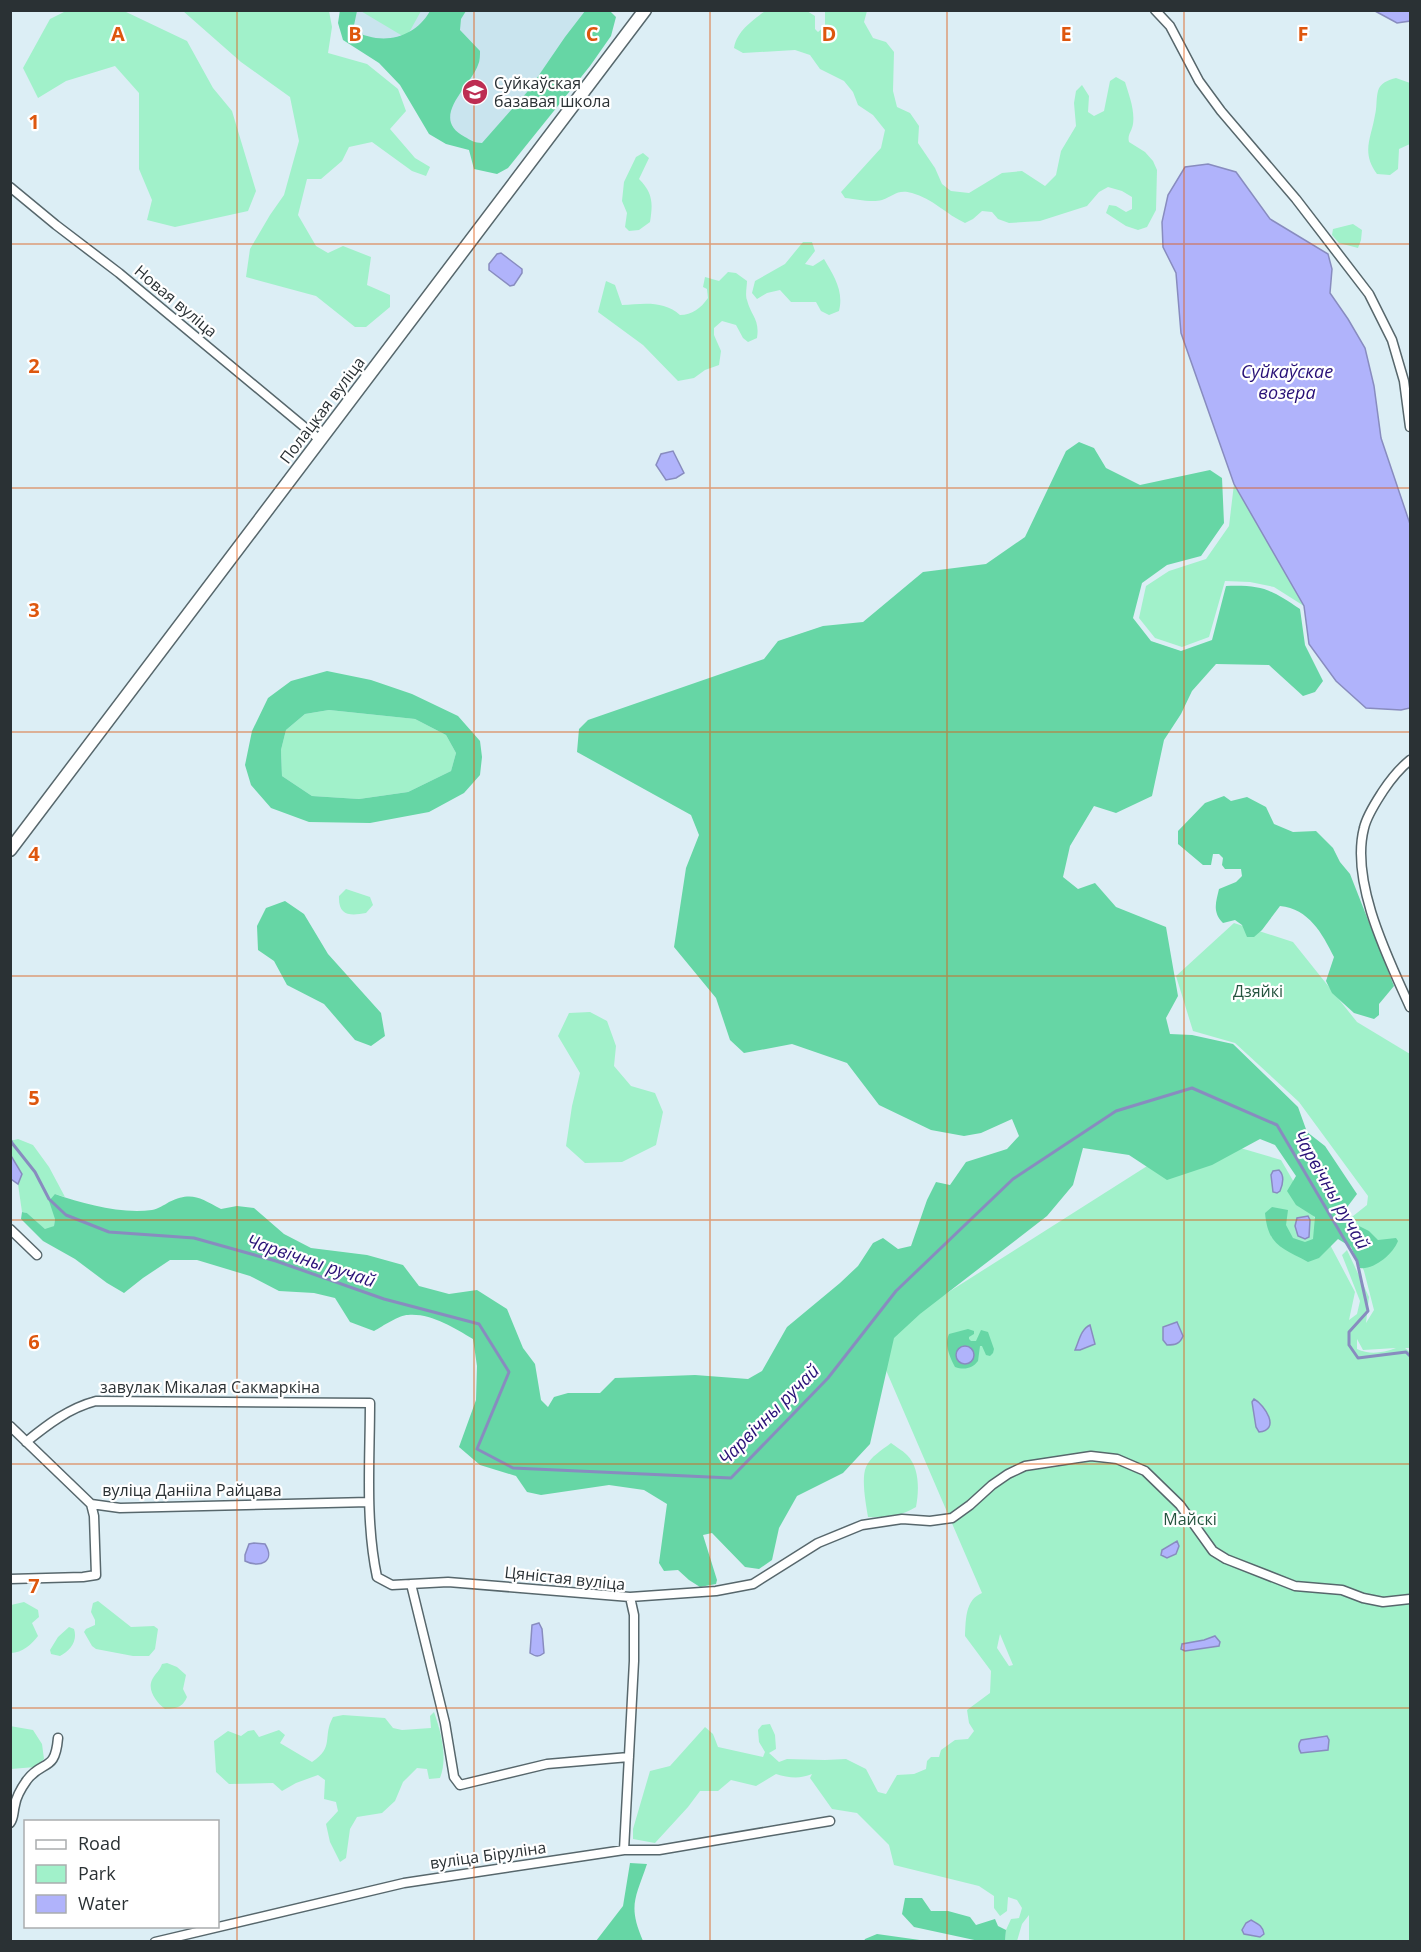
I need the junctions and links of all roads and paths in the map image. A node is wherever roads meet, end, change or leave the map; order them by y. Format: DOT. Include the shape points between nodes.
graph roads {
  1 [pos="645,10"];
  2 [pos="1155,10"];
  3 [pos="10,187"];
  4 [pos="1410,427"];
  5 [pos="320,440"];
  6 [pos="1410,760"];
  7 [pos="10,850"];
  8 [pos="1410,1007"];
  9 [pos="10,1229"];
  10 [pos="37,1255"];
  11 [pos="10,1426"];
  12 [pos="26,1442"];
  13 [pos="369,1502"];
  14 [pos="91,1504"];
  15 [pos="10,1579"];
  16 [pos="411,1584"];
  17 [pos="630,1597"];
  18 [pos="1410,1599"];
  19 [pos="58,1738"];
  20 [pos="629,1757"];
  21 [pos="830,1821"];
  22 [pos="10,1824"];
  23 [pos="624,1850"];
  24 [pos="219,1926"];
  25 [pos="211,1928"];
  26 [pos="155,1941"];
  1 -- 5 [label="main road, Полацкая вуліца"];
  2 -- 4 [label="street" via="1170,26 1199,81 1221,111 1369,294 1392,340 1404,381"];
  3 -- 5 [label="street, Новая вуліца" via="129,280"];
  5 -- 7 [label="main road, Полацкая вуліца"];
  6 -- 8 [label="street" via="1395,774 1364,827 1360,865 1372,916"];
  9 -- 10 [label="street"];
  11 -- 12 [label="street, вуліца Данііла Райцава"];
  12 -- 13 [label="street, завулак Мікалая Сакмаркіна" via="78,1406 96,1401 370,1403"];
  12 -- 14 [label="street, вуліца Данііла Райцава"];
  13 -- 14 [label="street, вуліца Данііла Райцава" via="120,1508"];
  13 -- 16 [label="street, Цяністая вуліца" via="377,1577 392,1585"];
  14 -- 15 [label="street" via="96,1575"];
  16 -- 17 [label="street, Цяністая вуліца" via="448,1582"];
  16 -- 20 [label="street" via="454,1777 460,1785 547,1764"];
  17 -- 18 [label="street" via="716,1591 753,1584 818,1543 862,1525 952,1518 992,1485 1025,1466 1091,1456 1117,1459 1145,1471 1180,1505 1213,1551 1226,1559 1295,1586 1342,1590 1383,1602"];
  17 -- 20 [label="street, Цяністая вуліца" via="634,1661"];
  19 -- 22 [label="street" via="57,1754 49,1765 27,1780"];
  20 -- 23 [label="street, Цяністая вуліца"];
  21 -- 23 [label="street, вуліца Біруліна" via="659,1850"];
  23 -- 24 [label="street, вуліца Біруліна" via="404,1883"];
  25 -- 26 [label="street, вуліца Біруліна"];
}
